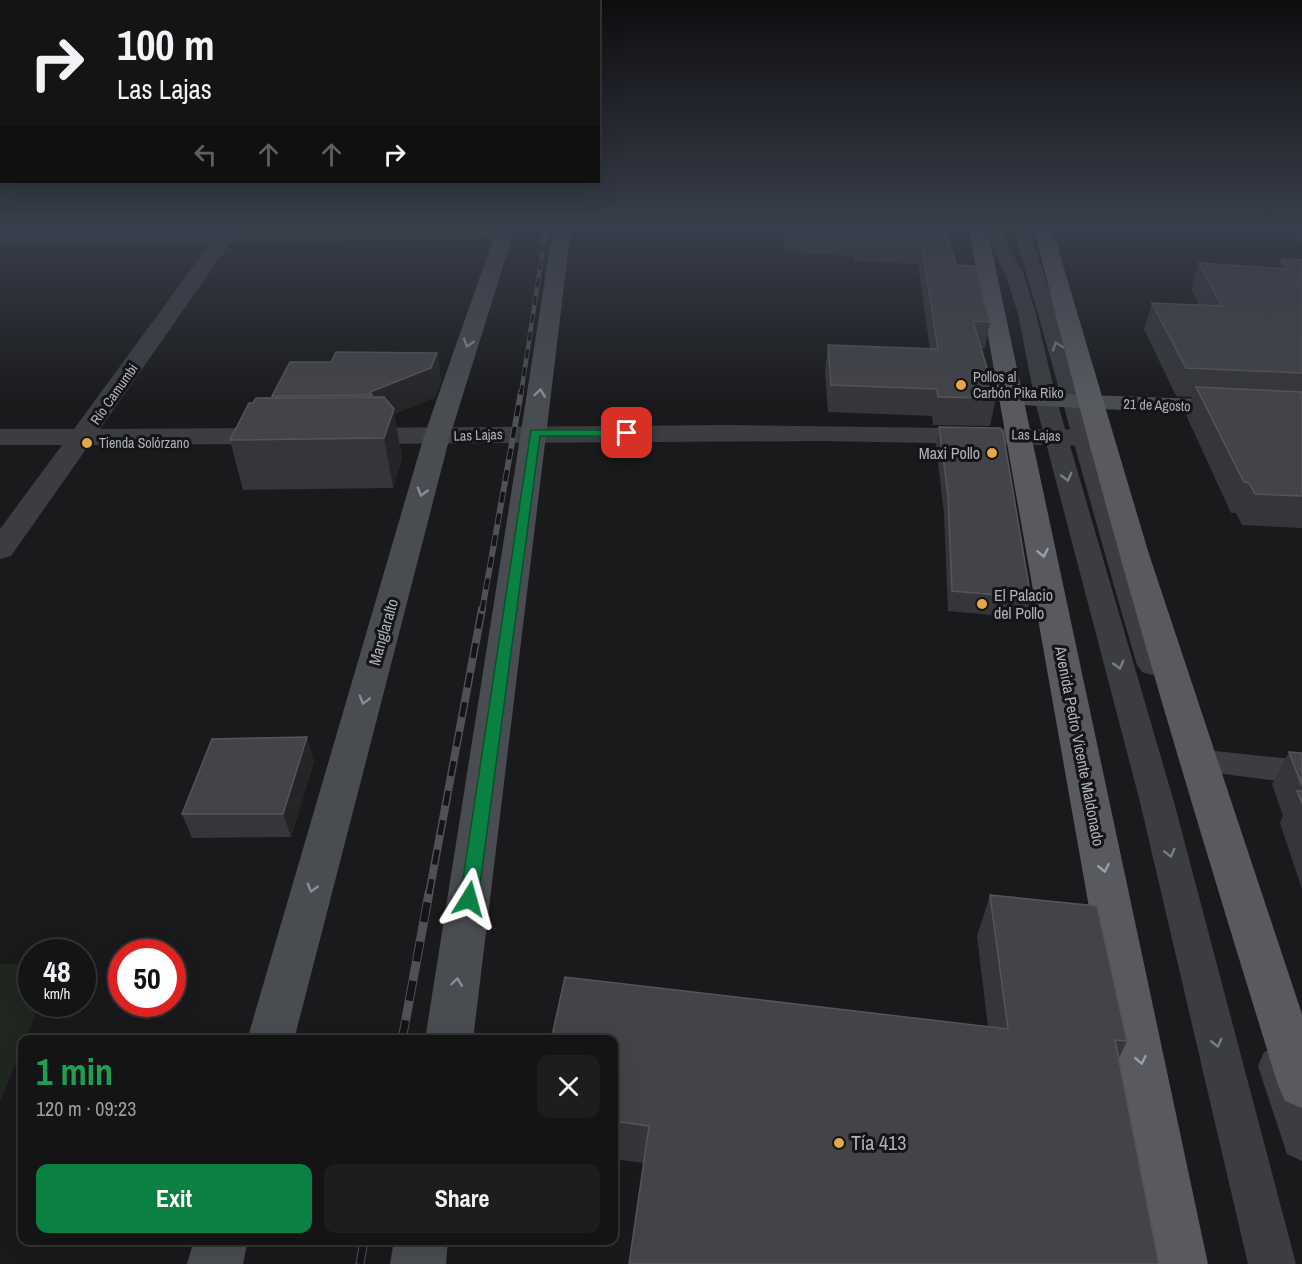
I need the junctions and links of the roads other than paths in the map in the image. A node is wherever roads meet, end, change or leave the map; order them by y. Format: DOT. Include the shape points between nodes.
graph roads {
  1 [pos="189,287"];
  2 [pos="486,287"];
  3 [pos="554,287"];
  4 [pos="1000,287"];
  5 [pos="1018,287"];
  6 [pos="1038,287"];
  7 [pos="1052,287"];
  8 [pos="1070,402"];
  9 [pos="1302,411"];
  10 [pos="1054,429"];
  11 [pos="535,433"];
  12 [pos="296,436"];
  13 [pos="331,436"];
  14 [pos="437,436"];
  15 [pos="0,437"];
  16 [pos="84,437"];
  17 [pos="0,550"];
  18 [pos="1196,761"];
  19 [pos="1302,772"];
  20 [pos="271,1035"];
  21 [pos="450,1035"];
  22 [pos="1302,1085"];
  23 [pos="1302,1139"];
  24 [pos="220,1245"];
  25 [pos="420,1245"];
  26 [pos="215,1264"];
  27 [pos="418,1264"];
  28 [pos="1180,1264"];
  29 [pos="1272,1264"];
  1 -- 16 [label="street, Río Camumbi"];
  2 -- 14 [label="main road, Manglaralto, one-way"];
  11 -- 3 [label="main road, one-way"];
  4 -- 10 [label="main road, Avenida Pedro Vicente Maldonado"];
  5 -- 8 [label="lane" via="1027,314"];
  8 -- 6 [label="lane, one-way"];
  7 -- 8 [label="main road, Avenida Pedro Vicente Maldonado"];
  8 -- 9 [label="main road, 21 de Agosto"];
  8 -- 10 [label="lane"];
  8 -- 10 [label="main road, Avenida Pedro Vicente Maldonado"];
  10 -- 11 [label="street, Las Lajas"];
  10 -- 18 [label="main road, Avenida Pedro Vicente Maldonado"];
  10 -- 23 [label="lane" via="1092,473"];
  10 -- 28 [label="main road, Avenida Pedro Vicente Maldonado, one-way"];
  10 -- 29 [label="lane, one-way" via="1157,802"];
  11 -- 14 [label="street, Las Lajas"];
  21 -- 11 [label="main road, one-way"];
  12 -- 16 [label="street"];
  13 -- 14 [label="street, Las Lajas"];
  14 -- 20 [label="main road, Manglaralto, one-way"];
  15 -- 16 [label="street"];
  16 -- 17 [label="street, Río Camumbi"];
  18 -- 19 [label="lane"];
  18 -- 22 [label="main road, Avenida Pedro Vicente Maldonado"];
  24 -- 26 [label="main road"];
  25 -- 27 [label="main road"];
}
